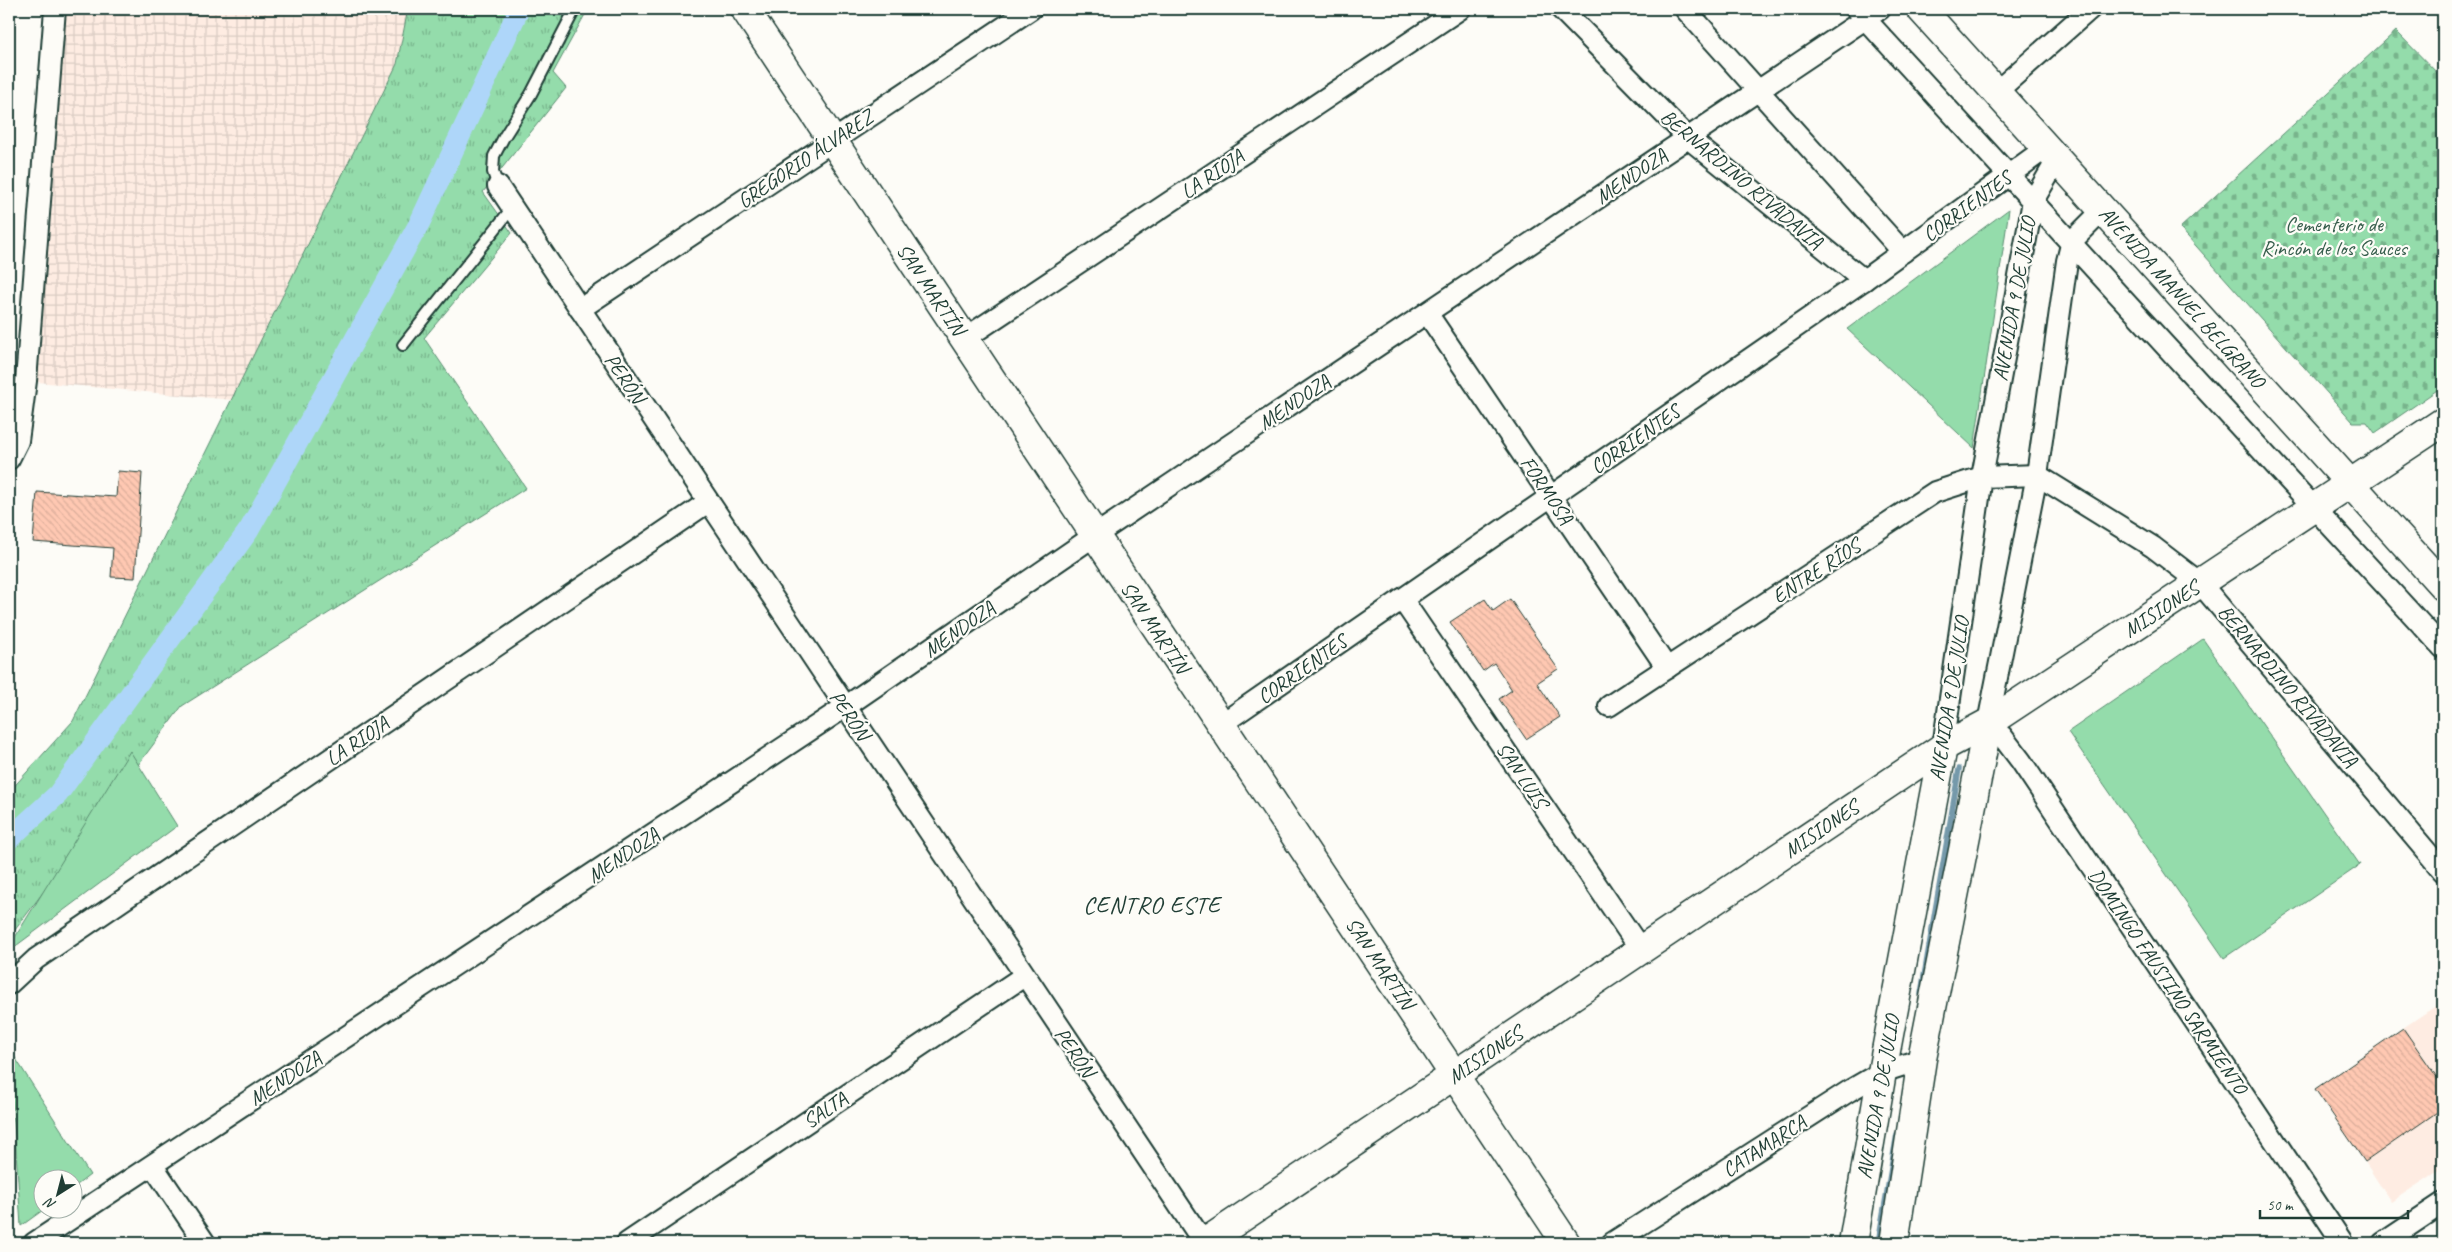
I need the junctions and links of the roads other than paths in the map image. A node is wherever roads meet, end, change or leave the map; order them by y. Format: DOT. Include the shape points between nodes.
graph roads {
  1 [pos="55,9"];
  2 [pos="575,9"];
  3 [pos="745,9"];
  4 [pos="1031,9"];
  5 [pos="1460,9"];
  6 [pos="1561,9"];
  7 [pos="1686,9"];
  8 [pos="1921,9"];
  9 [pos="2090,9"];
  10 [pos="1867,12"];
  11 [pos="1759,91"];
  12 [pos="1996,92"];
  13 [pos="1688,138"];
  14 [pos="832,141"];
  15 [pos="2052,154"];
  16 [pos="2008,177"];
  17 [pos="498,186"];
  18 [pos="2032,201"];
  19 [pos="512,208"];
  20 [pos="2103,210"];
  21 [pos="2072,241"];
  22 [pos="1903,252"];
  23 [pos="1864,280"];
  24 [pos="580,309"];
  25 [pos="1427,313"];
  26 [pos="964,339"];
  27 [pos="403,345"];
  28 [pos="2443,422"];
  29 [pos="9,459"];
  30 [pos="2037,475"];
  31 [pos="1982,477"];
  32 [pos="2350,484"];
  33 [pos="1551,496"];
  34 [pos="708,502"];
  35 [pos="2315,508"];
  36 [pos="1094,536"];
  37 [pos="2200,583"];
  38 [pos="2443,586"];
  39 [pos="1402,599"];
  40 [pos="2443,648"];
  41 [pos="1667,668"];
  42 [pos="1608,706"];
  43 [pos="845,707"];
  44 [pos="1988,723"];
  45 [pos="1220,725"];
  46 [pos="1943,747"];
  47 [pos="2443,871"];
  48 [pos="1641,950"];
  49 [pos="1024,976"];
  50 [pos="9,984"];
  51 [pos="1922,1058"];
  52 [pos="1882,1072"];
  53 [pos="1454,1075"];
  54 [pos="153,1166"];
  55 [pos="2443,1204"];
  56 [pos="34,1243"];
  57 [pos="205,1243"];
  58 [pos="627,1243"];
  59 [pos="1204,1243"];
  60 [pos="1566,1243"];
  61 [pos="1612,1243"];
  62 [pos="1853,1243"];
  63 [pos="1894,1243"];
  64 [pos="2343,1243"];
  65 [pos="2383,1243"];
  1 -- 29 [label="street" via="26,381 18,441"];
  2 -- 17 [label="lane" via="494,156"];
  3 -- 14 [label="street, SAN MARTÍN"];
  4 -- 14 [label="street, GREGORIO ÁLVAREZ"];
  5 -- 26 [label="street, LA RIOJA"];
  6 -- 13 [label="street, BERNARDINO RIVADAVIA"];
  7 -- 11 [label="street"];
  8 -- 12 [label="street, AVENIDA MANUEL BELGRANO"];
  9 -- 12 [label="street"];
  10 -- 11 [label="street, MENDOZA"];
  10 -- 16 [label="street"];
  11 -- 13 [label="street, MENDOZA"];
  11 -- 22 [label="street"];
  12 -- 15 [label="street, AVENIDA MANUEL BELGRANO"];
  13 -- 23 [label="street, BERNARDINO RIVADAVIA"];
  13 -- 25 [label="street, MENDOZA"];
  14 -- 24 [label="street, GREGORIO ÁLVAREZ"];
  14 -- 26 [label="street, SAN MARTÍN"];
  15 -- 16 [label="street, CORRIENTES"];
  15 -- 18 [label="street, AVENIDA 9 DE JULIO"];
  15 -- 20 [label="street, AVENIDA MANUEL BELGRANO"];
  16 -- 18 [label="street"];
  16 -- 22 [label="street, CORRIENTES"];
  17 -- 19 [label="street, PERÓN"];
  18 -- 21 [label="street"];
  18 -- 31 [label="street, AVENIDA 9 DE JULIO"];
  19 -- 24 [label="street, PERÓN"];
  19 -- 27 [label="lane"];
  20 -- 21 [label="street"];
  20 -- 32 [label="street, AVENIDA MANUEL BELGRANO"];
  21 -- 30 [label="street, AVENIDA 9 DE JULIO"];
  21 -- 35 [label="street"];
  22 -- 23 [label="street, CORRIENTES"];
  23 -- 33 [label="street, CORRIENTES"];
  24 -- 34 [label="street, PERÓN"];
  25 -- 33 [label="street, FORMOSA"];
  25 -- 36 [label="street, MENDOZA"];
  26 -- 36 [label="street, SAN MARTÍN"];
  28 -- 32 [label="street, MISIONES"];
  30 -- 31 [label="street, ENTRE RÍOS"];
  30 -- 37 [label="street, BERNARDINO RIVADAVIA" via="2153,547"];
  30 -- 44 [label="street, AVENIDA 9 DE JULIO"];
  31 -- 41 [label="street, ENTRE RÍOS" via="1935,492"];
  31 -- 46 [label="street, AVENIDA 9 DE JULIO"];
  32 -- 35 [label="street, MISIONES"];
  32 -- 38 [label="street, AVENIDA MANUEL BELGRANO"];
  33 -- 39 [label="street, CORRIENTES"];
  33 -- 41 [label="street, FORMOSA"];
  34 -- 43 [label="street, PERÓN"];
  34 -- 50 [label="street, LA RIOJA" via="36,959"];
  35 -- 37 [label="street, MISIONES"];
  35 -- 40 [label="street"];
  36 -- 43 [label="street, MENDOZA"];
  36 -- 45 [label="street, SAN MARTÍN"];
  37 -- 44 [label="street, MISIONES"];
  37 -- 47 [label="street, BERNARDINO RIVADAVIA"];
  39 -- 45 [label="street, CORRIENTES"];
  39 -- 48 [label="street, SAN LUIS"];
  41 -- 42 [label="street, ENTRE RÍOS"];
  43 -- 49 [label="street, PERÓN"];
  43 -- 54 [label="street, MENDOZA"];
  44 -- 46 [label="street, MISIONES"];
  44 -- 51 [label="street, AVENIDA 9 DE JULIO"];
  44 -- 64 [label="street, DOMINGO FAUSTINO SARMIENTO" via="2021,761"];
  45 -- 53 [label="street, SAN MARTÍN"];
  46 -- 48 [label="street, MISIONES"];
  46 -- 52 [label="street, AVENIDA 9 DE JULIO"];
  48 -- 53 [label="street, MISIONES"];
  49 -- 58 [label="street, SALTA"];
  49 -- 59 [label="street, PERÓN"];
  51 -- 52 [label="street, CATAMARCA"];
  51 -- 63 [label="street, AVENIDA 9 DE JULIO"];
  52 -- 61 [label="street, CATAMARCA"];
  52 -- 62 [label="street, AVENIDA 9 DE JULIO"];
  53 -- 59 [label="street, MISIONES"];
  53 -- 60 [label="street, SAN MARTÍN"];
  54 -- 56 [label="street, MENDOZA"];
  54 -- 57 [label="street"];
  55 -- 65 [label="street"];
}
